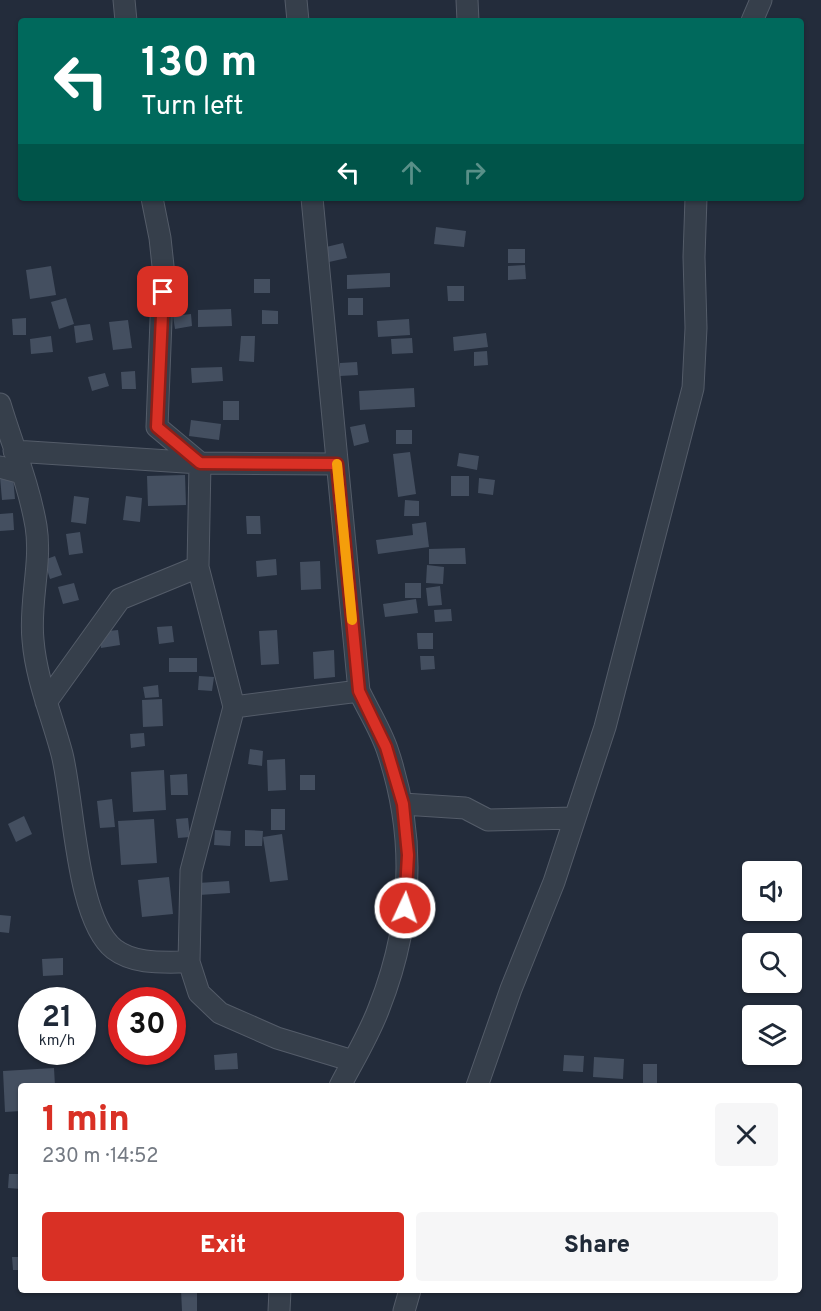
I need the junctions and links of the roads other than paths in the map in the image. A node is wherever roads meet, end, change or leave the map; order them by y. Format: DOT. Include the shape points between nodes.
graph roads {
  1 [pos="124,0"];
  2 [pos="296,0"];
  3 [pos="467,0"];
  4 [pos="761,0"];
  5 [pos="126,18"];
  6 [pos="298,18"];
  7 [pos="468,18"];
  8 [pos="753,18"];
  9 [pos="153,201"];
  10 [pos="312,201"];
  11 [pos="696,201"];
  12 [pos="0,404"];
  13 [pos="7,459"];
  14 [pos="200,463"];
  15 [pos="337,464"];
  16 [pos="198,567"];
  17 [pos="359,691"];
  18 [pos="46,702"];
  19 [pos="234,707"];
  20 [pos="403,804"];
  21 [pos="575,818"];
  22 [pos="189,962"];
  23 [pos="353,1061"];
  24 [pos="342,1083"];
  25 [pos="478,1083"];
  26 [pos="280,1293"];
  27 [pos="409,1293"];
  28 [pos="279,1311"];
  29 [pos="404,1311"];
  1 -- 5 [label="street"];
  2 -- 6 [label="street"];
  3 -- 7 [label="street"];
  4 -- 8 [label="street"];
  9 -- 14 [label="street" via="163,267 157,427"];
  10 -- 15 [label="street"];
  11 -- 21 [label="street" via="693,388 605,727"];
  12 -- 13 [label="street"];
  13 -- 14 [label="street"];
  13 -- 18 [label="street" via="22,473 37,527 32,638"];
  14 -- 15 [label="street"];
  14 -- 16 [label="street"];
  15 -- 17 [label="street"];
  16 -- 18 [label="street" via="120,599"];
  16 -- 19 [label="street"];
  17 -- 19 [label="street"];
  17 -- 20 [label="street" via="386,747"];
  18 -- 22 [label="street" via="62,755 85,890 97,925 113,948 132,959"];
  19 -- 22 [label="street" via="191,871"];
  20 -- 21 [label="street" via="465,808 488,820"];
  20 -- 23 [label="street" via="408,855 398,955 379,1010"];
  21 -- 25 [label="street"];
  22 -- 23 [label="street" via="199,993 220,1013 277,1038"];
  23 -- 24 [label="street"];
  26 -- 28 [label="street"];
  27 -- 29 [label="street"];
}
